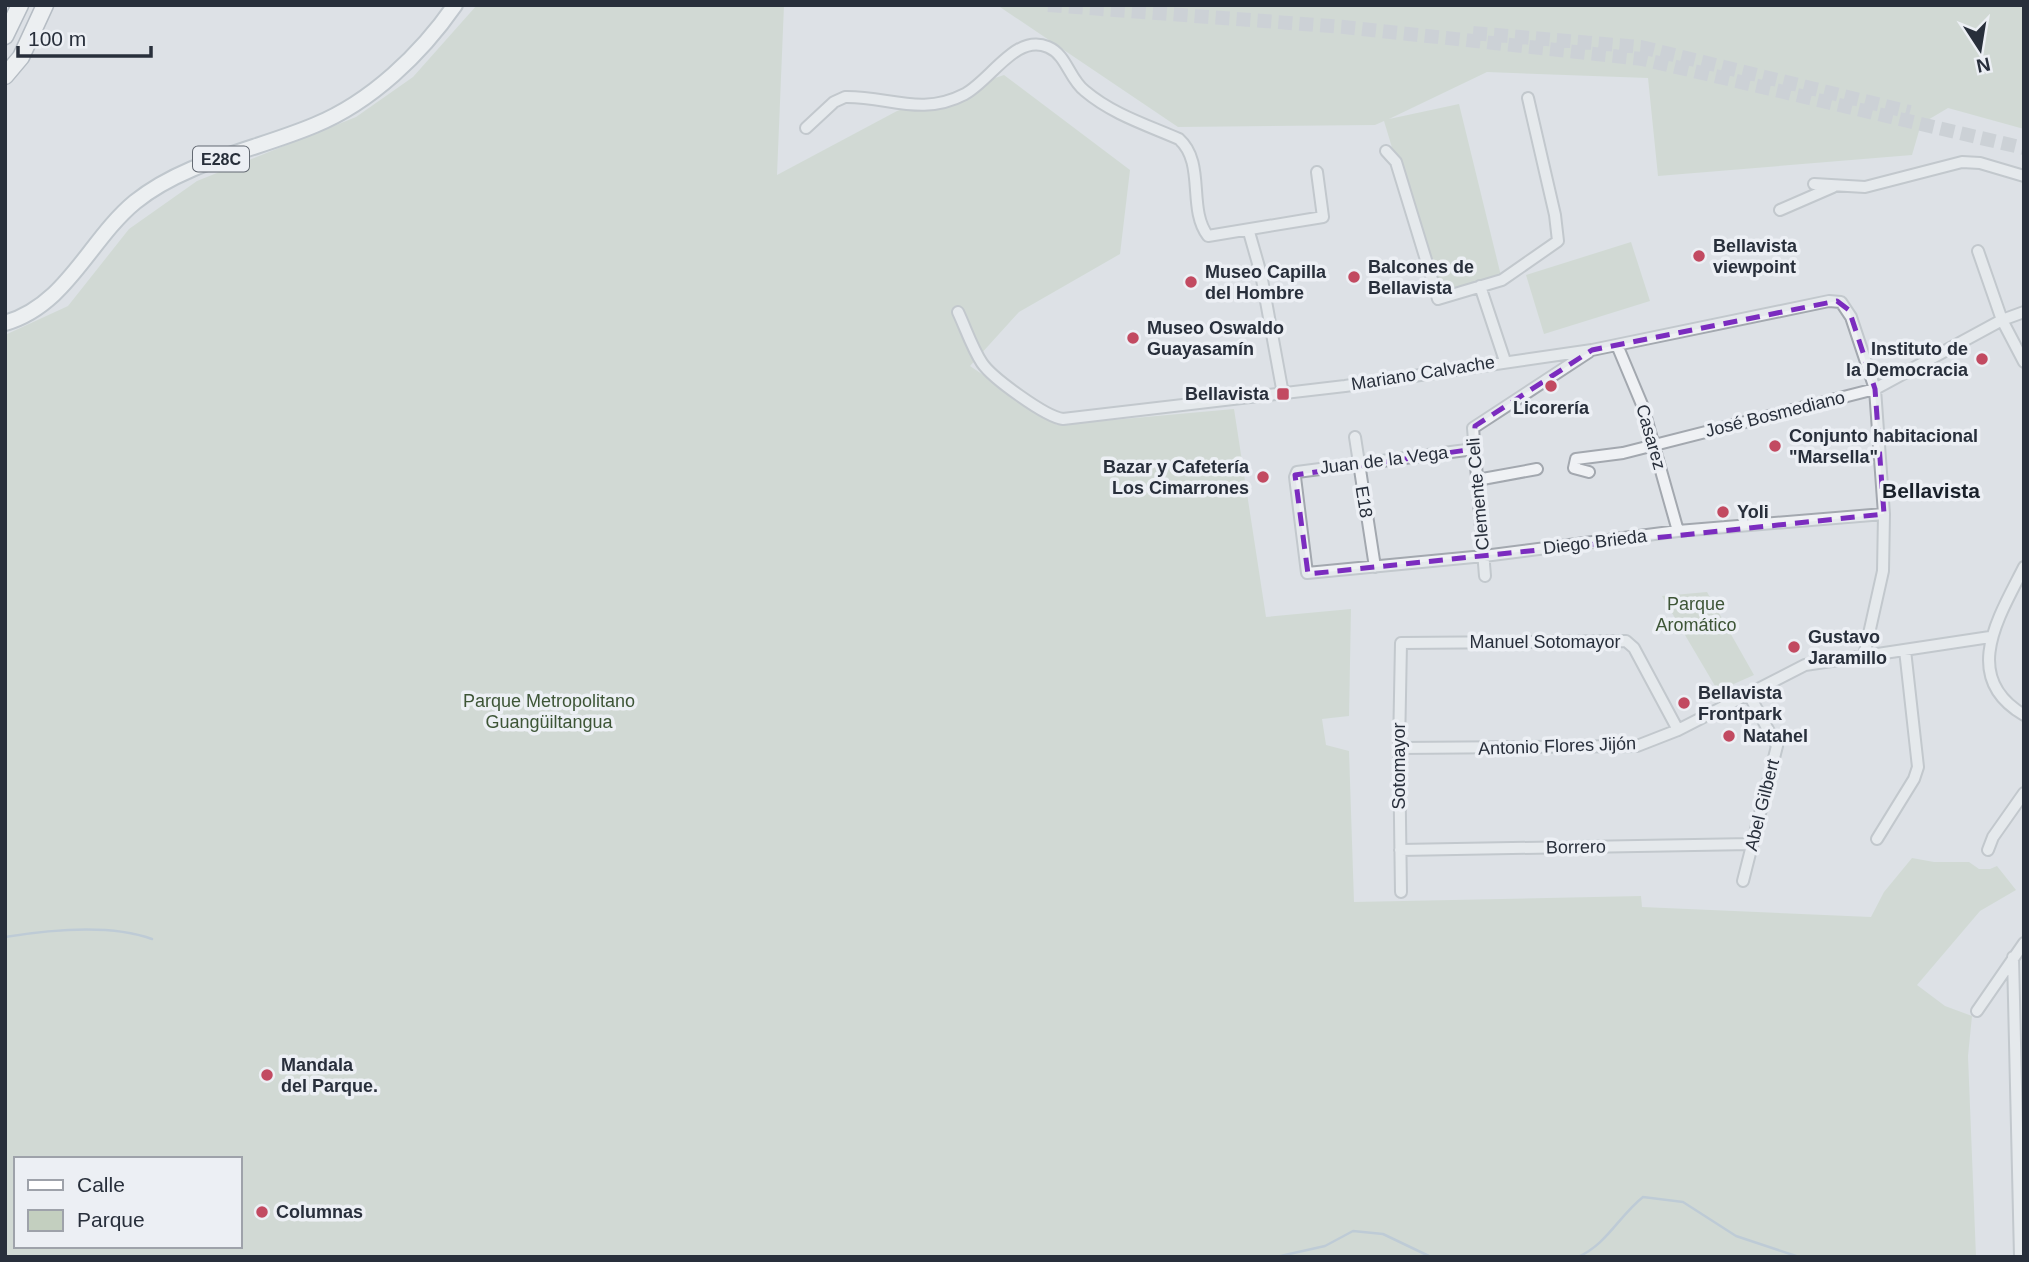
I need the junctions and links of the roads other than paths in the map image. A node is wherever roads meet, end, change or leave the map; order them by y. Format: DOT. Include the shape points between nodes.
graph roads {
  1 [pos="20,5"];
  2 [pos="45,5"];
  3 [pos="454,8"];
  4 [pos="5,36"];
  5 [pos="5,76"];
  6 [pos="1528,98"];
  7 [pos="806,128"];
  8 [pos="1386,151"];
  9 [pos="1317,172"];
  10 [pos="2024,176"];
  11 [pos="1814,184"];
  12 [pos="1836,186"];
  13 [pos="1780,210"];
  14 [pos="1249,232"];
  15 [pos="1978,251"];
  16 [pos="1480,286"];
  17 [pos="958,312"];
  18 [pos="2024,312"];
  19 [pos="2002,320"];
  20 [pos="5,323"];
  21 [pos="1616,345"];
  22 [pos="1592,350"];
  23 [pos="1505,361"];
  24 [pos="2024,362"];
  25 [pos="1875,389"];
  26 [pos="1283,394"];
  27 [pos="1355,437"];
  28 [pos="1654,444"];
  29 [pos="1474,449"];
  30 [pos="1358,462"];
  31 [pos="1537,469"];
  32 [pos="1589,472"];
  33 [pos="1477,480"];
  34 [pos="1884,514"];
  35 [pos="1678,531"];
  36 [pos="1484,556"];
  37 [pos="1375,567"];
  38 [pos="2024,567"];
  39 [pos="1307,573"];
  40 [pos="1485,576"];
  41 [pos="1990,637"];
  42 [pos="1403,642"];
  43 [pos="1905,650"];
  44 [pos="1864,656"];
  45 [pos="1748,693"];
  46 [pos="2024,715"];
  47 [pos="1678,730"];
  48 [pos="1399,748"];
  49 [pos="2024,793"];
  50 [pos="1877,839"];
  51 [pos="1751,844"];
  52 [pos="1400,850"];
  53 [pos="1988,850"];
  54 [pos="1743,881"];
  55 [pos="1401,892"];
  56 [pos="2024,943"];
  57 [pos="2013,957"];
  58 [pos="1977,1011"];
  59 [pos="2020,1257"];
  1 -- 4 [label="highway"];
  2 -- 5 [label="highway" via="21,57"];
  3 -- 20 [label="main road, E28C" via="389,78 339,113 201,166 136,201 53,298"];
  6 -- 16 [label="street" via="1556,215 1558,242 1502,280"];
  7 -- 14 [label="street" via="845,97 918,106 964,94 992,75 1013,50 1034,44 1047,46 1060,54 1081,88 1104,106 1179,139 1191,155 1204,232 1213,237"];
  8 -- 16 [label="street" via="1396,163 1438,299"];
  9 -- 14 [label="street" via="1323,217"];
  10 -- 12 [label="street" via="1962,162 1865,187"];
  11 -- 12 [label="street"];
  12 -- 13 [label="street"];
  14 -- 26 [label="street"];
  15 -- 19 [label="street"];
  16 -- 23 [label="street"];
  17 -- 26 [label="street, Mariano Calvache" via="983,365 1052,418"];
  18 -- 19 [label="street, José Bosmediano"];
  19 -- 24 [label="street"];
  19 -- 25 [label="street, José Bosmediano"];
  21 -- 22 [label="street, Mariano Calvache"];
  21 -- 25 [label="street, Mariano Calvache" via="1837,301 1849,310"];
  21 -- 28 [label="street, Casarez"];
  22 -- 23 [label="street, Mariano Calvache"];
  22 -- 29 [label="street, Clemente Celi" via="1474,427"];
  23 -- 26 [label="street, Mariano Calvache"];
  25 -- 28 [label="street, José Bosmediano"];
  25 -- 34 [label="street, Mariano Calvache"];
  27 -- 30 [label="street, E18"];
  28 -- 32 [label="street, José Bosmediano" via="1576,459 1577,471"];
  28 -- 35 [label="street, Casarez"];
  29 -- 30 [label="street, Juan de la Vega"];
  29 -- 33 [label="street, Clemente Celi"];
  30 -- 37 [label="street, E18"];
  30 -- 39 [label="street, Juan de la Vega" via="1296,473"];
  31 -- 33 [label="street"];
  33 -- 36 [label="street, Clemente Celi"];
  34 -- 35 [label="street, Diego Brieda"];
  34 -- 44 [label="street, Mariano Calvache" via="1883,571"];
  35 -- 36 [label="street, Diego Brieda"];
  36 -- 37 [label="street, Diego Brieda"];
  36 -- 40 [label="street, Clemente Celi"];
  37 -- 39 [label="street, Diego Brieda"];
  38 -- 41 [label="street"];
  41 -- 43 [label="street, Antonio Flores Jijón"];
  41 -- 46 [label="street" via="1992,681"];
  42 -- 47 [label="street, Manuel Sotomayor" via="1626,641"];
  42 -- 48 [label="street, Sotomayor" via="1399,647"];
  43 -- 44 [label="street, Antonio Flores Jijón"];
  43 -- 50 [label="street" via="1918,768"];
  44 -- 45 [label="street, Antonio Flores Jijón" via="1804,665"];
  45 -- 47 [label="street, Antonio Flores Jijón"];
  45 -- 51 [label="street, Abel Gilbert" via="1777,746"];
  47 -- 48 [label="street, Antonio Flores Jijón" via="1630,747"];
  48 -- 52 [label="street, Sotomayor"];
  49 -- 53 [label="street"];
  51 -- 52 [label="street, Borrero"];
  51 -- 54 [label="street, Abel Gilbert"];
  52 -- 55 [label="street, Sotomayor"];
  56 -- 57 [label="street"];
  57 -- 58 [label="street"];
  57 -- 59 [label="street"];
}
